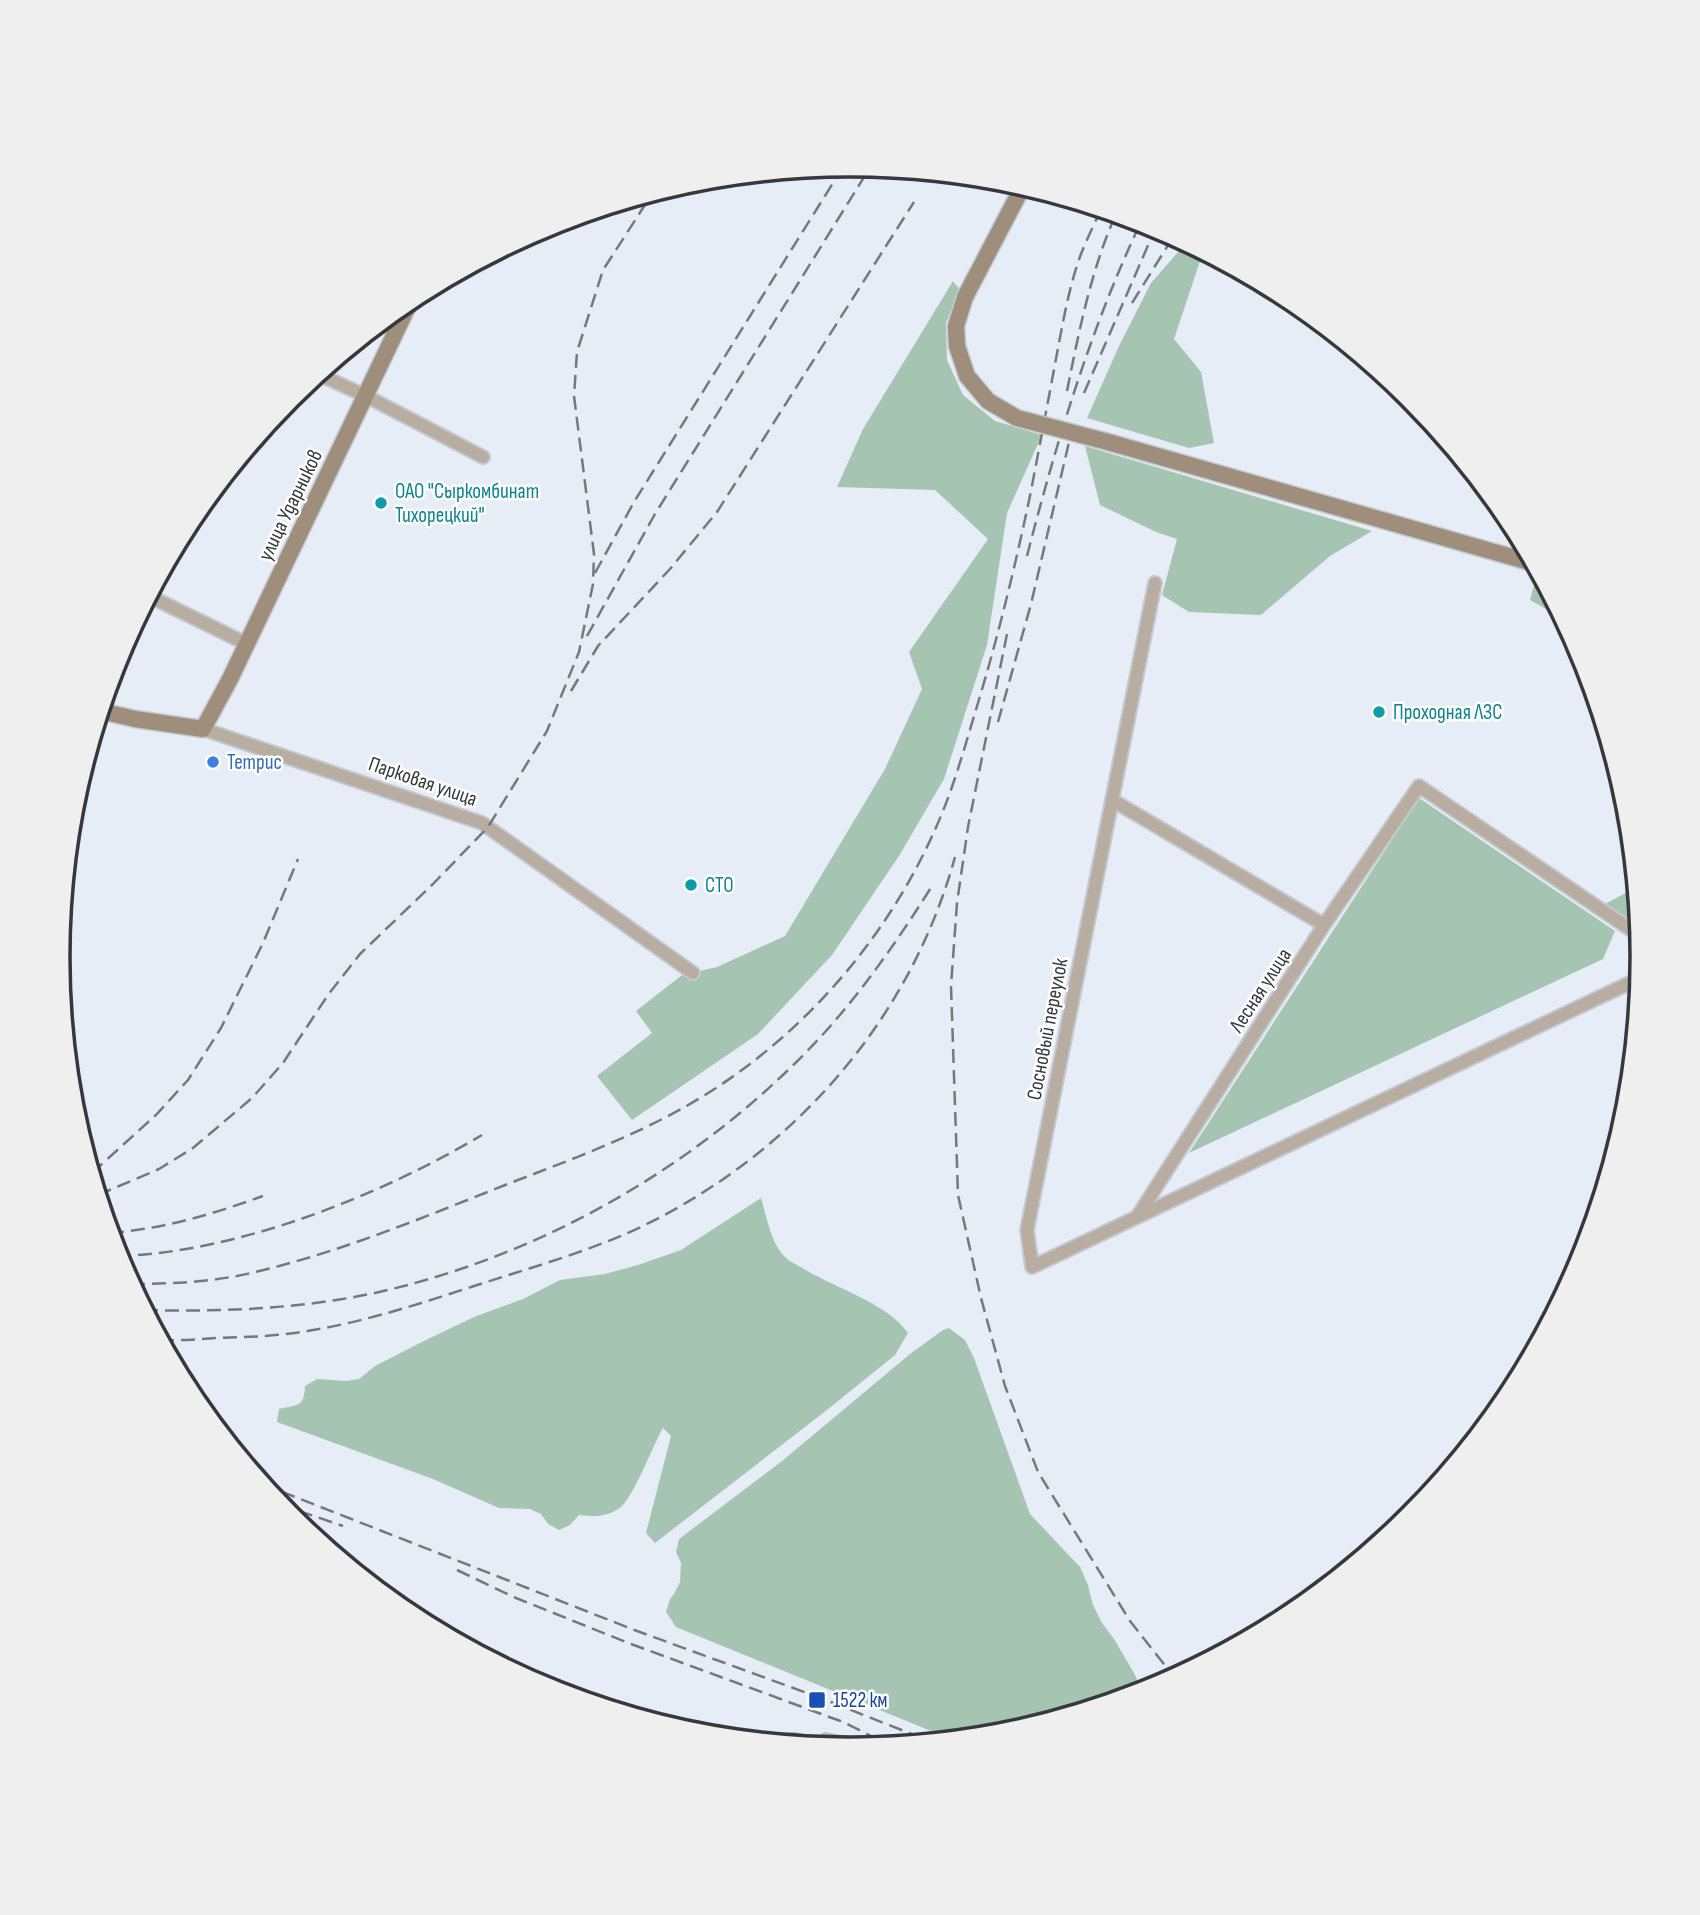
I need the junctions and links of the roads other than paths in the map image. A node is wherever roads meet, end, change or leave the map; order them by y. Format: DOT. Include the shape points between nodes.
graph roads {
  1 [pos="1018,196"];
  2 [pos="402,320"];
  3 [pos="328,379"];
  4 [pos="366,396"];
  5 [pos="484,457"];
  6 [pos="1520,559"];
  7 [pos="1155,583"];
  8 [pos="157,600"];
  9 [pos="247,644"];
  10 [pos="109,713"];
  11 [pos="203,729"];
  12 [pos="1112,800"];
  13 [pos="1324,925"];
  14 [pos="1629,928"];
  15 [pos="694,973"];
  16 [pos="1629,983"];
  17 [pos="1137,1217"];
  1 -- 6 [label="main road, bridge" via="965,297 956,326 967,376 988,401 1017,418"];
  2 -- 4 [label="main road, улица Ударников"];
  3 -- 4 [label="street"];
  4 -- 5 [label="street"];
  4 -- 9 [label="main road, улица Ударников"];
  7 -- 12 [label="street, Сосновый переулок"];
  8 -- 9 [label="street"];
  9 -- 11 [label="main road, улица Ударников"];
  10 -- 11 [label="main road, Парковая улица"];
  11 -- 15 [label="street, Парковая улица" via="482,822"];
  12 -- 13 [label="street"];
  12 -- 17 [label="street, Сосновый переулок" via="1027,1230 1032,1267"];
  13 -- 14 [label="street, Лесная улица" via="1419,786"];
  13 -- 17 [label="street, Лесная улица"];
  16 -- 17 [label="street"];
}
